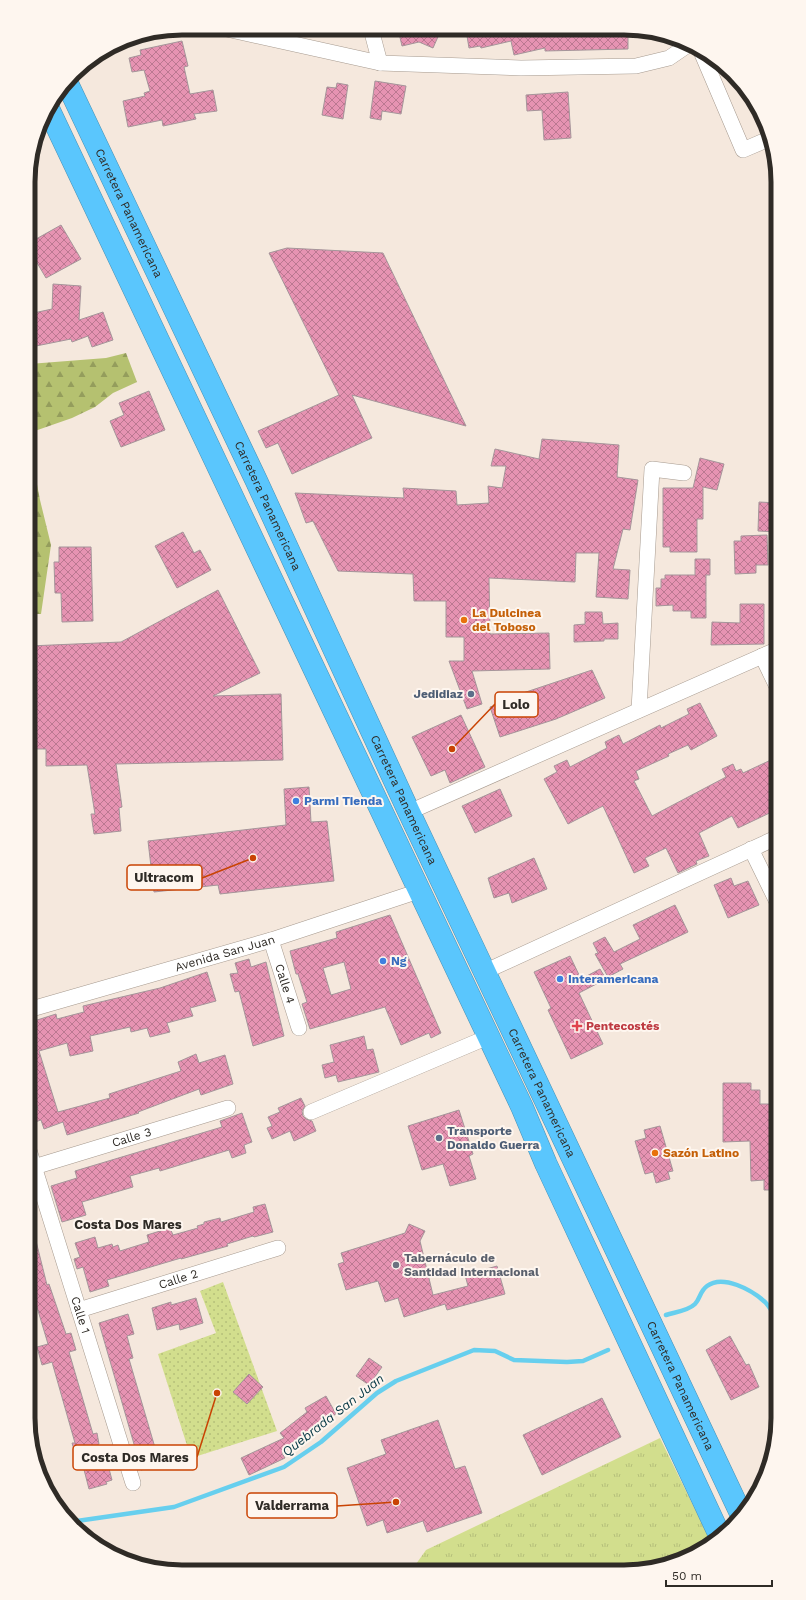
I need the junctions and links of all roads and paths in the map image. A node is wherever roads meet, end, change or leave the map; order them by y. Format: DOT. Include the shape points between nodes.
graph roads {
  1 [pos="254,35"];
  2 [pos="373,35"];
  3 [pos="684,48"];
  4 [pos="704,59"];
  5 [pos="380,63"];
  6 [pos="69,88"];
  7 [pos="51,115"];
  8 [pos="765,141"];
  9 [pos="684,473"];
  10 [pos="771,652"];
  11 [pos="762,656"];
  12 [pos="771,675"];
  13 [pos="638,710"];
  14 [pos="409,812"];
  15 [pos="771,840"];
  16 [pos="751,849"];
  17 [pos="771,890"];
  18 [pos="424,900"];
  19 [pos="271,940"];
  20 [pos="484,972"];
  21 [pos="35,1008"];
  22 [pos="299,1028"];
  23 [pos="488,1037"];
  24 [pos="522,1107"];
  25 [pos="228,1108"];
  26 [pos="311,1112"];
  27 [pos="35,1167"];
  28 [pos="35,1170"];
  29 [pos="278,1248"];
  30 [pos="79,1310"];
  31 [pos="133,1483"];
  32 [pos="739,1509"];
  33 [pos="718,1531"];
  1 -- 5 [label="street"];
  2 -- 5 [label="street"];
  3 -- 5 [label="street" via="669,58 636,66 521,68"];
  4 -- 8 [label="street" via="743,150"];
  6 -- 14 [label="highway, Carretera Panamericana" via="256,480"];
  7 -- 18 [label="highway, Carretera Panamericana"];
  9 -- 13 [label="street" via="652,469"];
  10 -- 11 [label="street"];
  11 -- 12 [label="street"];
  11 -- 13 [label="street"];
  13 -- 14 [label="street"];
  14 -- 20 [label="highway, Carretera Panamericana"];
  15 -- 16 [label="street"];
  16 -- 17 [label="street"];
  16 -- 20 [label="street"];
  18 -- 19 [label="street, Avenida San Juan"];
  18 -- 20 [label="highway" via="464,961"];
  18 -- 23 [label="highway, Carretera Panamericana"];
  19 -- 21 [label="street, Avenida San Juan"];
  19 -- 22 [label="street, Calle 4"];
  20 -- 24 [label="highway" via="482,996 512,1063"];
  20 -- 32 [label="highway, Carretera Panamericana"];
  23 -- 24 [label="highway, Carretera Panamericana"];
  23 -- 26 [label="street"];
  24 -- 33 [label="highway, Carretera Panamericana"];
  25 -- 27 [label="street, Calle 3"];
  28 -- 30 [label="street, Calle 1"];
  29 -- 30 [label="street, Calle 2"];
  30 -- 31 [label="street, Calle 1"];
}
